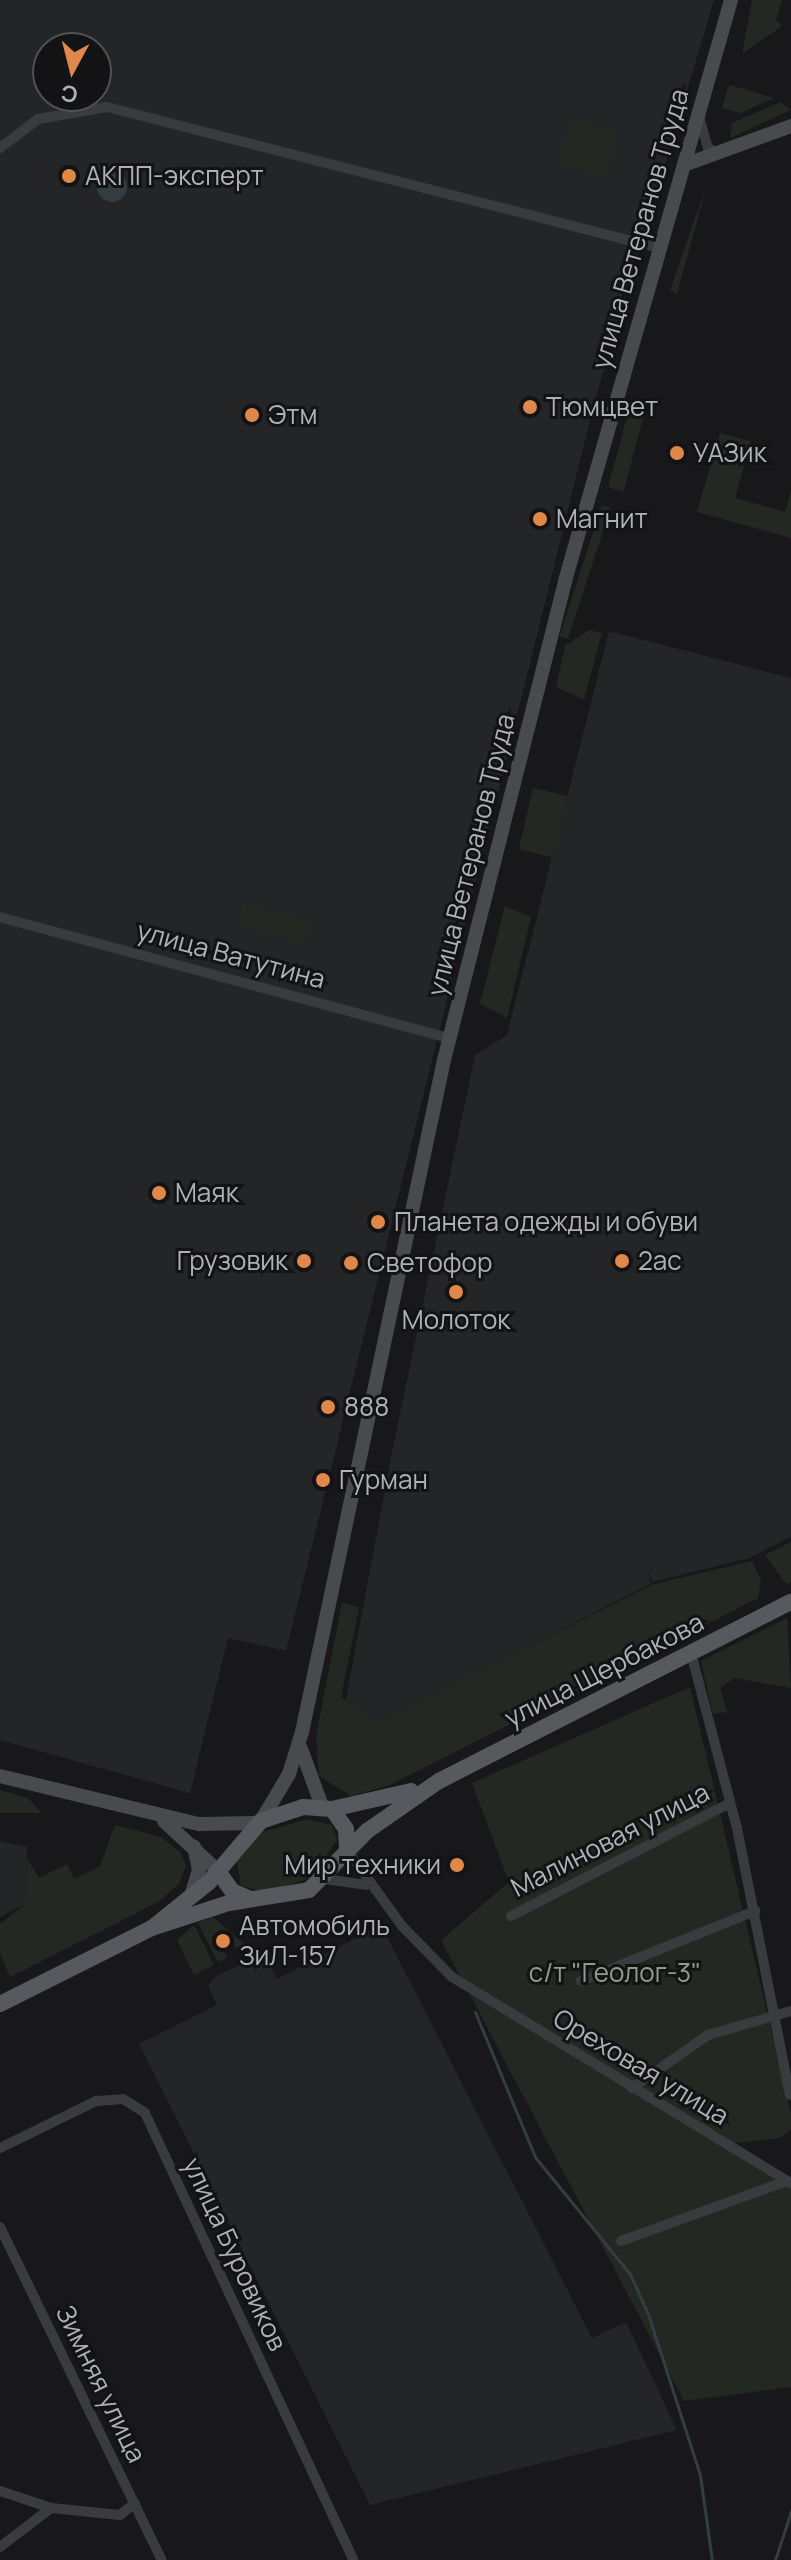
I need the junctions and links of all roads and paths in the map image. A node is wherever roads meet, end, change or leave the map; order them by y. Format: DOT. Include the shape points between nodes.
graph roads {
  1 [pos="731,0"];
  2 [pos="700,108"];
  3 [pos="791,126"];
  4 [pos="0,148"];
  5 [pos="726,154"];
  6 [pos="684,165"];
  7 [pos="659,248"];
  8 [pos="0,917"];
  9 [pos="449,1038"];
  10 [pos="791,1602"];
  11 [pos="691,1653"];
  12 [pos="302,1732"];
  13 [pos="0,1776"];
  14 [pos="439,1781"];
  15 [pos="730,1803"];
  16 [pos="327,1807"];
  17 [pos="142,1811"];
  18 [pos="260,1822"];
  19 [pos="191,1839"];
  20 [pos="347,1850"];
  21 [pos="218,1871"];
  22 [pos="324,1879"];
  23 [pos="368,1885"];
  24 [pos="190,1898"];
  25 [pos="255,1900"];
  26 [pos="755,1911"];
  27 [pos="511,1916"];
  28 [pos="152,1928"];
  29 [pos="581,1981"];
  30 [pos="0,2004"];
  31 [pos="791,2011"];
  32 [pos="777,2013"];
  33 [pos="632,2088"];
  34 [pos="790,2095"];
  35 [pos="0,2148"];
  36 [pos="789,2182"];
  37 [pos="0,2227"];
  38 [pos="621,2241"];
  39 [pos="0,2491"];
  40 [pos="135,2503"];
  41 [pos="51,2508"];
  42 [pos="0,2547"];
  43 [pos="162,2560"];
  44 [pos="353,2560"];
  1 -- 2 [label="main road, улица Ветеранов Труда"];
  2 -- 5 [label="street" via="708,148"];
  2 -- 6 [label="main road, улица Ветеранов Труда"];
  3 -- 5 [label="main road"];
  4 -- 7 [label="street" via="38,119 107,107"];
  5 -- 6 [label="main road"];
  6 -- 7 [label="main road, улица Ветеранов Труда"];
  7 -- 9 [label="main road, улица Ветеранов Труда"];
  8 -- 9 [label="street, улица Ватутина"];
  9 -- 12 [label="main road, улица Ветеранов Труда"];
  10 -- 11 [label="main road, улица Щербакова"];
  11 -- 14 [label="main road, улица Щербакова"];
  11 -- 15 [label="street"];
  12 -- 16 [label="main road" via="305,1774"];
  12 -- 18 [label="main road" via="289,1774"];
  13 -- 17 [label="main road"];
  14 -- 16 [label="main road"];
  14 -- 20 [label="main road"];
  15 -- 26 [label="street"];
  15 -- 27 [label="street, Малиновая улица"];
  16 -- 18 [label="main road"];
  16 -- 20 [label="main road" via="346,1829"];
  17 -- 18 [label="main road" via="214,1827"];
  17 -- 19 [label="main road"];
  18 -- 21 [label="main road"];
  19 -- 21 [label="main road"];
  19 -- 24 [label="main road" via="199,1870"];
  20 -- 22 [label="main road"];
  20 -- 23 [label="street, Ореховая улица"];
  21 -- 24 [label="main road"];
  21 -- 25 [label="main road" via="232,1891"];
  22 -- 23 [label="street"];
  22 -- 25 [label="main road" via="290,1898"];
  23 -- 33 [label="street, Ореховая улица" via="452,1977"];
  24 -- 28 [label="main road"];
  25 -- 28 [label="main road"];
  26 -- 29 [label="street"];
  26 -- 32 [label="street"];
  28 -- 30 [label="main road"];
  31 -- 32 [label="street"];
  32 -- 33 [label="street" via="708,2035"];
  32 -- 34 [label="street"];
  33 -- 36 [label="street, Ореховая улица"];
  35 -- 44 [label="street, улица Буровиков" via="96,2101 123,2099 145,2113"];
  36 -- 38 [label="street"];
  37 -- 40 [label="street, Зимняя улица"];
  39 -- 41 [label="street"];
  40 -- 41 [label="street" via="120,2515"];
  40 -- 43 [label="street, Зимняя улица"];
  41 -- 42 [label="street"];
}
